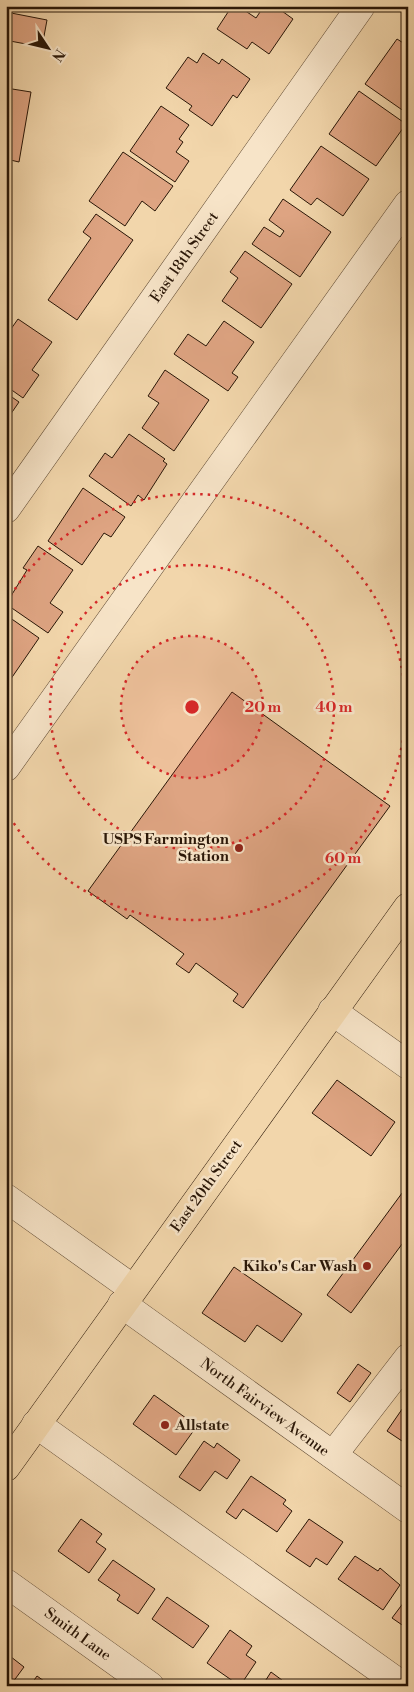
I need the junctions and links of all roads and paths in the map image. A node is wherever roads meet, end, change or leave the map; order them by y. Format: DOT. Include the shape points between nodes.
graph roads {
  1 [pos="361,6"];
  2 [pos="408,204"];
  3 [pos="6,509"];
  4 [pos="6,767"];
  5 [pos="408,907"];
  6 [pos="332,1011"];
  7 [pos="408,1065"];
  8 [pos="6,1198"];
  9 [pos="127,1296"];
  10 [pos="408,1358"];
  11 [pos="36,1424"];
  12 [pos="333,1455"];
  13 [pos="6,1467"];
  14 [pos="408,1509"];
  15 [pos="6,1583"];
  16 [pos="150,1686"];
  17 [pos="403,1686"];
  1 -- 3 [label="street, East 18th Street"];
  2 -- 4 [label="street"];
  5 -- 6 [label="main road, East 20th Street"];
  6 -- 7 [label="street"];
  6 -- 9 [label="main road, East 20th Street"];
  8 -- 9 [label="street, North Fairview Avenue"];
  9 -- 11 [label="main road, East 20th Street"];
  9 -- 12 [label="street, North Fairview Avenue"];
  10 -- 12 [label="street"];
  11 -- 13 [label="main road, East 20th Street"];
  11 -- 17 [label="street"];
  12 -- 14 [label="street, North Fairview Avenue"];
  15 -- 16 [label="street, Smith Lane"];
}
